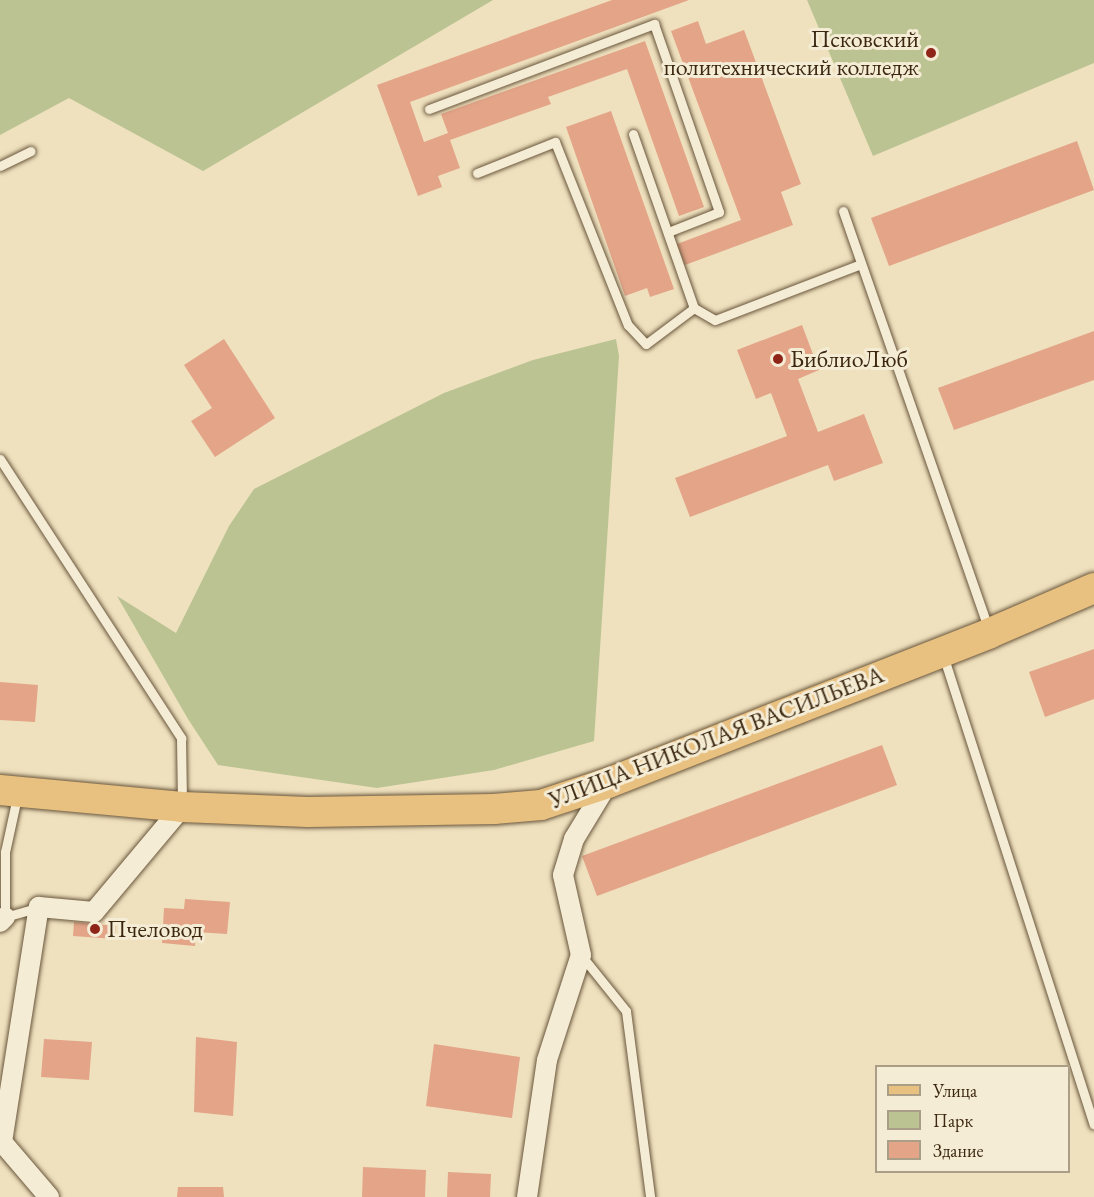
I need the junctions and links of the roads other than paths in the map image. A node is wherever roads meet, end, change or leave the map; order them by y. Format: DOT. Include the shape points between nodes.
graph roads {
  1 [pos="429,109"];
  2 [pos="633,134"];
  3 [pos="31,151"];
  4 [pos="0,166"];
  5 [pos="477,173"];
  6 [pos="843,211"];
  7 [pos="668,232"];
  8 [pos="861,264"];
  9 [pos="694,308"];
  10 [pos="0,459"];
  11 [pos="1094,588"];
  12 [pos="990,633"];
  13 [pos="942,650"];
  14 [pos="608,783"];
  15 [pos="9,791"];
  16 [pos="183,807"];
  17 [pos="39,907"];
  18 [pos="2,919"];
  19 [pos="581,955"];
  20 [pos="1094,1124"];
  21 [pos="2,1142"];
  22 [pos="0,1162"];
  23 [pos="50,1197"];
  24 [pos="527,1197"];
  25 [pos="650,1197"];
  1 -- 7 [label="lane" via="654,24 719,212"];
  2 -- 7 [label="lane"];
  3 -- 4 [label="lane"];
  5 -- 9 [label="lane" via="555,142 628,326 646,344"];
  6 -- 8 [label="lane"];
  7 -- 9 [label="lane"];
  8 -- 9 [label="lane" via="716,320"];
  8 -- 12 [label="lane"];
  10 -- 16 [label="lane" via="181,738"];
  11 -- 12 [label="main road, УЛИЦА НИКОЛАЯ ВАСИЛЬЕВА"];
  12 -- 13 [label="main road, УЛИЦА НИКОЛАЯ ВАСИЛЬЕВА"];
  13 -- 14 [label="main road, УЛИЦА НИКОЛАЯ ВАСИЛЬЕВА"];
  13 -- 20 [label="lane"];
  14 -- 16 [label="main road, УЛИЦА НИКОЛАЯ ВАСИЛЬЕВА" via="541,805 494,809 308,812"];
  14 -- 19 [label="street" via="574,839 563,875"];
  15 -- 16 [label="main road, УЛИЦА НИКОЛАЯ ВАСИЛЬЕВА"];
  15 -- 18 [label="lane"];
  16 -- 17 [label="street" via="94,912"];
  17 -- 18 [label="lane"];
  17 -- 21 [label="street"];
  19 -- 24 [label="street" via="547,1060"];
  19 -- 25 [label="lane" via="626,1011"];
  21 -- 22 [label="street"];
  21 -- 23 [label="street"];
}
